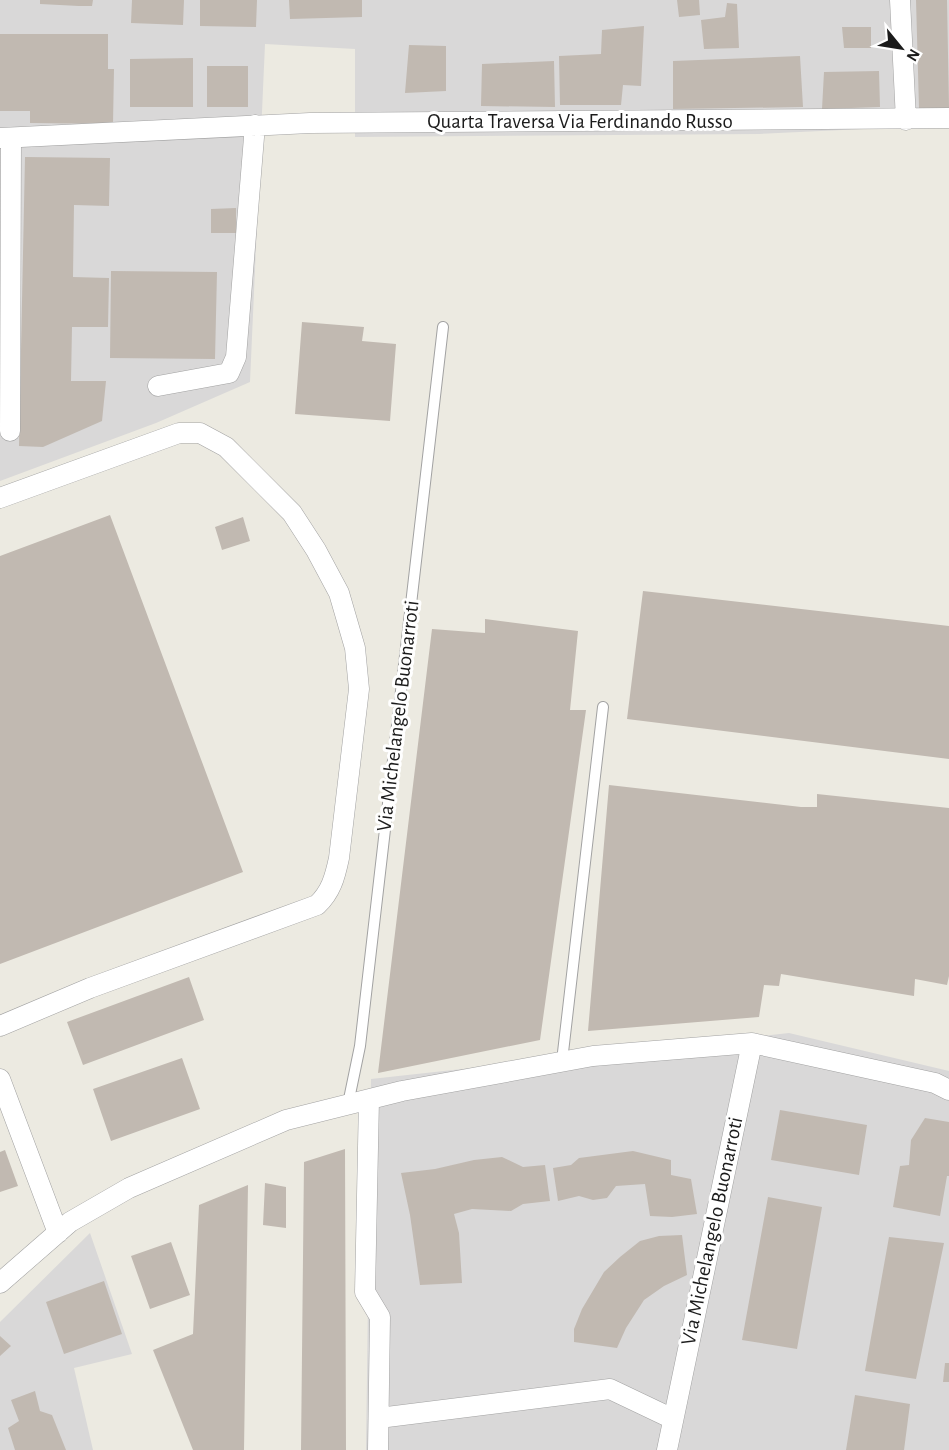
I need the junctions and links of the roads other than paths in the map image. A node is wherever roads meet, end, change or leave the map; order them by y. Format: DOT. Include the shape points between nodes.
graph roads {
  1 [pos="900,0"];
  2 [pos="949,118"];
  3 [pos="906,120"];
  4 [pos="255,125"];
  5 [pos="6,138"];
  6 [pos="443,327"];
  7 [pos="158,386"];
  8 [pos="10,431"];
  9 [pos="0,498"];
  10 [pos="603,707"];
  11 [pos="0,1026"];
  12 [pos="752,1043"];
  13 [pos="562,1061"];
  14 [pos="0,1079"];
  15 [pos="949,1090"];
  16 [pos="369,1099"];
  17 [pos="348,1104"];
  18 [pos="58,1233"];
  19 [pos="0,1283"];
  20 [pos="378,1418"];
  21 [pos="673,1419"];
  22 [pos="378,1450"];
  23 [pos="667,1450"];
  1 -- 3 [label="street"];
  2 -- 3 [label="street, Quarta Traversa Via Ferdinando Russo"];
  3 -- 4 [label="street, Quarta Traversa Via Ferdinando Russo"];
  4 -- 5 [label="street, Quarta Traversa Via Ferdinando Russo"];
  4 -- 7 [label="street" via="236,357 229,373"];
  5 -- 8 [label="street, Quarta Traversa Via Ferdinando Russo"];
  6 -- 17 [label="lane, Via Michelangelo Buonarroti" via="360,1046"];
  9 -- 11 [label="street" via="179,433 200,433 226,447 292,513 316,550 339,593 349,623 358,689 339,858 335,880 326,897 316,905 90,988"];
  10 -- 13 [label="lane"];
  12 -- 13 [label="street"];
  12 -- 15 [label="street" via="935,1083"];
  12 -- 21 [label="street, Via Michelangelo Buonarroti"];
  13 -- 16 [label="street"];
  14 -- 18 [label="street"];
  16 -- 17 [label="street"];
  16 -- 20 [label="street" via="365,1292 380,1317"];
  17 -- 18 [label="street" via="286,1120 140,1184 70,1222"];
  18 -- 19 [label="street"];
  20 -- 21 [label="street" via="610,1389"];
  20 -- 22 [label="street"];
  21 -- 23 [label="street, Via Michelangelo Buonarroti"];
}
